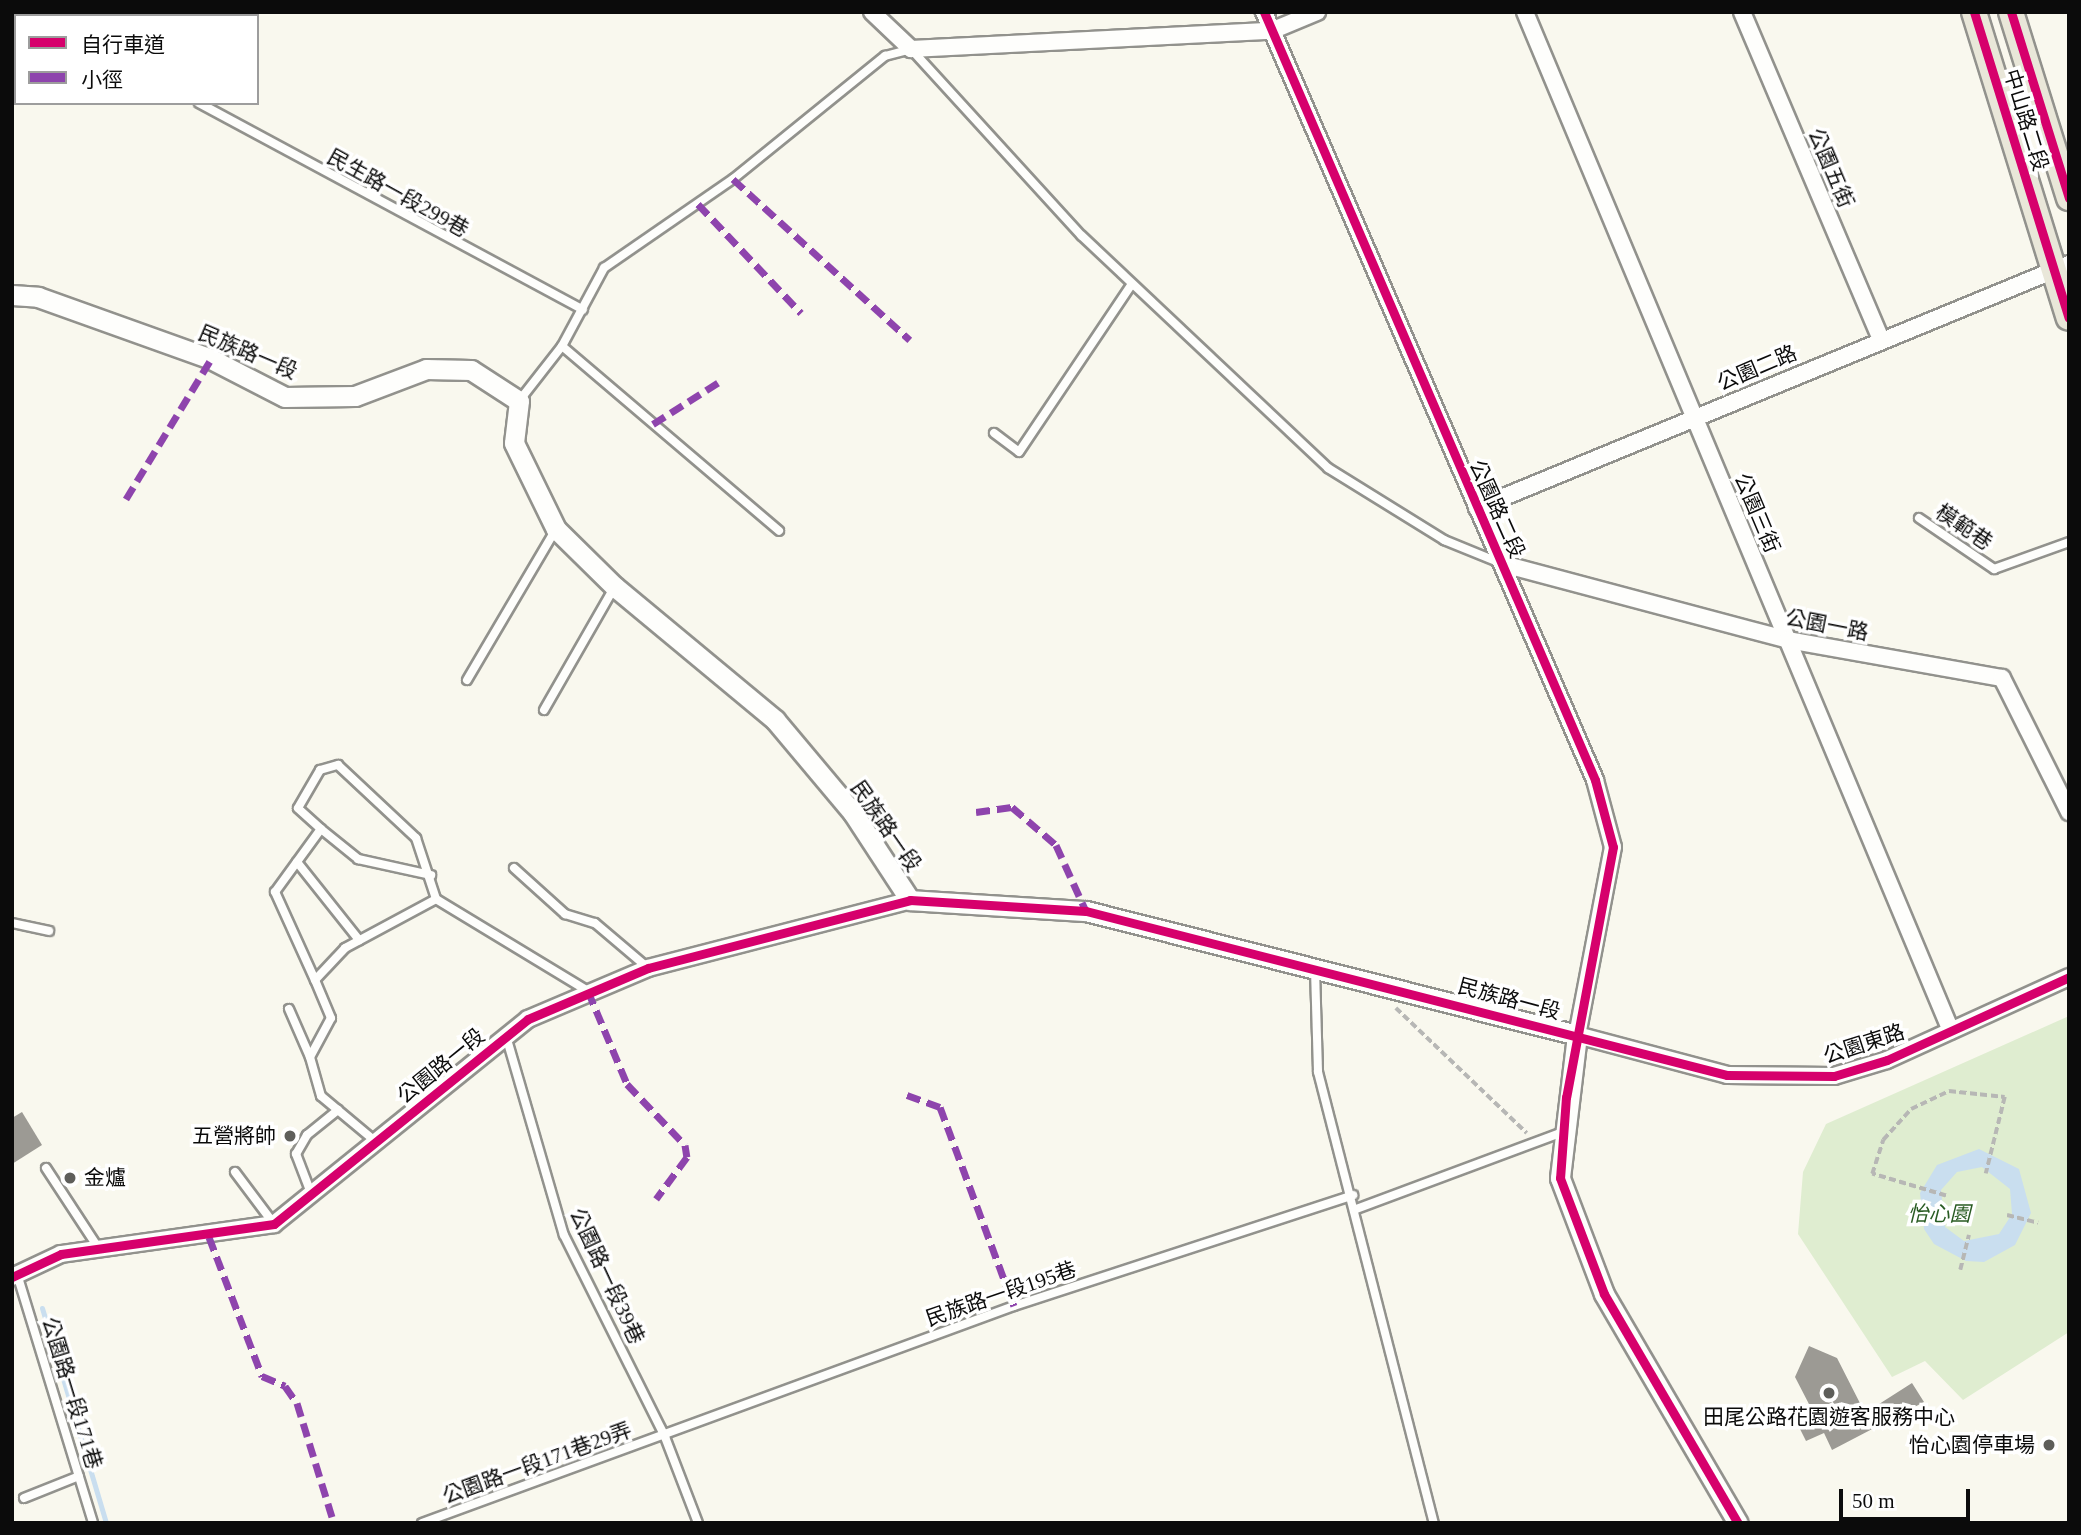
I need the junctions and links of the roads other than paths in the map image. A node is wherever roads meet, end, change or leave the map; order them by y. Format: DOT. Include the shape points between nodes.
graph roads {
  1 [pos="872,12"];
  2 [pos="1264,12"];
  3 [pos="1317,12"];
  4 [pos="1525,12"];
  5 [pos="1742,12"];
  6 [pos="1974,12"];
  7 [pos="2011,12"];
  8 [pos="1271,31"];
  9 [pos="911,49"];
  10 [pos="202,105"];
  11 [pos="2069,198"];
  12 [pos="2061,266"];
  13 [pos="1132,284"];
  14 [pos="12,295"];
  15 [pos="583,310"];
  16 [pos="2069,318"];
  17 [pos="1881,340"];
  18 [pos="562,346"];
  19 [pos="519,401"];
  20 [pos="1695,418"];
  21 [pos="994,433"];
  22 [pos="1477,508"];
  23 [pos="1919,518"];
  24 [pos="556,529"];
  25 [pos="779,531"];
  26 [pos="2069,542"];
  27 [pos="1503,564"];
  28 [pos="615,587"];
  29 [pos="1788,640"];
  30 [pos="467,680"];
  31 [pos="544,710"];
  32 [pos="2069,812"];
  33 [pos="321,829"];
  34 [pos="297,862"];
  35 [pos="514,868"];
  36 [pos="431,875"];
  37 [pos="436,899"];
  38 [pos="910,900"];
  39 [pos="12,923"];
  40 [pos="49,931"];
  41 [pos="359,940"];
  42 [pos="1315,967"];
  43 [pos="648,968"];
  44 [pos="2069,977"];
  45 [pos="314,980"];
  46 [pos="588,991"];
  47 [pos="289,1009"];
  48 [pos="1951,1031"];
  49 [pos="1577,1035"];
  50 [pos="506,1036"];
  51 [pos="310,1057"];
  52 [pos="338,1110"];
  53 [pos="1563,1132"];
  54 [pos="375,1141"];
  55 [pos="46,1168"];
  56 [pos="235,1172"];
  57 [pos="311,1193"];
  58 [pos="1353,1195"];
  59 [pos="1356,1209"];
  60 [pos="274,1224"];
  61 [pos="99,1249"];
  62 [pos="15,1276"];
  63 [pos="665,1437"];
  64 [pos="79,1476"];
  65 [pos="24,1498"];
  66 [pos="93,1523"];
  67 [pos="422,1523"];
  68 [pos="698,1523"];
  69 [pos="1434,1523"];
  70 [pos="1738,1523"];
  1 -- 9 [label="street"];
  2 -- 8 [label="street, 公園路二段"];
  3 -- 8 [label="street"];
  4 -- 20 [label="street, 公園三街"];
  5 -- 17 [label="street, 公園五街"];
  6 -- 12 [label="main road, 中山路二段"];
  7 -- 11 [label="main road, 中山路二段"];
  8 -- 9 [label="street"];
  8 -- 22 [label="street, 公園路二段"];
  9 -- 13 [label="lane"];
  9 -- 15 [label="lane" via="885,56 733,179 604,268"];
  10 -- 15 [label="lane, 民生路一段299巷"];
  12 -- 16 [label="main road, 中山路二段"];
  12 -- 17 [label="street, 公園二路"];
  13 -- 21 [label="lane" via="1019,452"];
  13 -- 27 [label="lane" via="1328,468 1444,540"];
  14 -- 19 [label="street, 民族路一段" via="38,297 211,359 285,397 355,396 426,369 471,370"];
  15 -- 18 [label="lane"];
  17 -- 20 [label="street, 公園二路"];
  18 -- 19 [label="lane"];
  18 -- 25 [label="lane"];
  19 -- 24 [label="street, 民族路一段" via="514,443"];
  20 -- 22 [label="street, 公園二路"];
  20 -- 29 [label="street, 公園三街"];
  22 -- 27 [label="street, 公園路二段"];
  23 -- 26 [label="lane, 模範巷" via="1994,569"];
  24 -- 28 [label="street, 民族路一段"];
  24 -- 30 [label="lane"];
  27 -- 29 [label="street, 公園一路"];
  27 -- 49 [label="street, 公園路二段" via="1595,780 1613,847"];
  28 -- 31 [label="lane"];
  28 -- 38 [label="street, 民族路一段" via="775,720 853,813"];
  29 -- 32 [label="street, 公園一路" via="2002,678"];
  29 -- 48 [label="street, 公園三街"];
  33 -- 34 [label="lane"];
  33 -- 36 [label="lane" via="358,859"];
  33 -- 36 [label="lane" via="298,808 307,783 338,765 416,838"];
  34 -- 41 [label="lane"];
  34 -- 45 [label="lane" via="275,892"];
  35 -- 43 [label="lane" via="565,914 595,923"];
  36 -- 37 [label="lane"];
  37 -- 41 [label="lane"];
  37 -- 46 [label="lane"];
  38 -- 42 [label="street, 民族路一段" via="994,900 1086,911"];
  38 -- 43 [label="street, 公園路一段"];
  39 -- 40 [label="lane"];
  41 -- 45 [label="lane"];
  42 -- 49 [label="street, 民族路一段"];
  42 -- 58 [label="lane" via="1318,1072"];
  43 -- 46 [label="street, 公園路一段"];
  44 -- 48 [label="street, 公園東路"];
  45 -- 51 [label="lane" via="331,1018"];
  46 -- 50 [label="street, 公園路一段"];
  47 -- 51 [label="lane"];
  48 -- 49 [label="street, 公園東路" via="1887,1060 1834,1076 1797,1079 1727,1075"];
  49 -- 53 [label="street, 民族路一段"];
  50 -- 54 [label="street, 公園路一段"];
  50 -- 63 [label="lane, 公園路一段39巷" via="564,1235"];
  51 -- 52 [label="lane" via="321,1096"];
  52 -- 54 [label="lane"];
  52 -- 57 [label="lane" via="307,1135 296,1154"];
  53 -- 59 [label="lane"];
  53 -- 70 [label="street, 民族路一段" via="1560,1178 1604,1294"];
  54 -- 57 [label="street, 公園路一段"];
  55 -- 61 [label="lane"];
  56 -- 60 [label="lane"];
  57 -- 60 [label="street, 公園路一段"];
  58 -- 59 [label="lane"];
  58 -- 63 [label="lane, 民族路一段195巷" via="1014,1306"];
  59 -- 69 [label="lane"];
  60 -- 61 [label="street"];
  61 -- 62 [label="street" via="61,1254"];
  62 -- 64 [label="lane, 公園路一段171巷"];
  63 -- 67 [label="lane, 公園路一段171巷29弄"];
  63 -- 68 [label="lane, 公園路一段39巷"];
  64 -- 65 [label="lane"];
  64 -- 66 [label="lane, 公園路一段171巷"];
}
